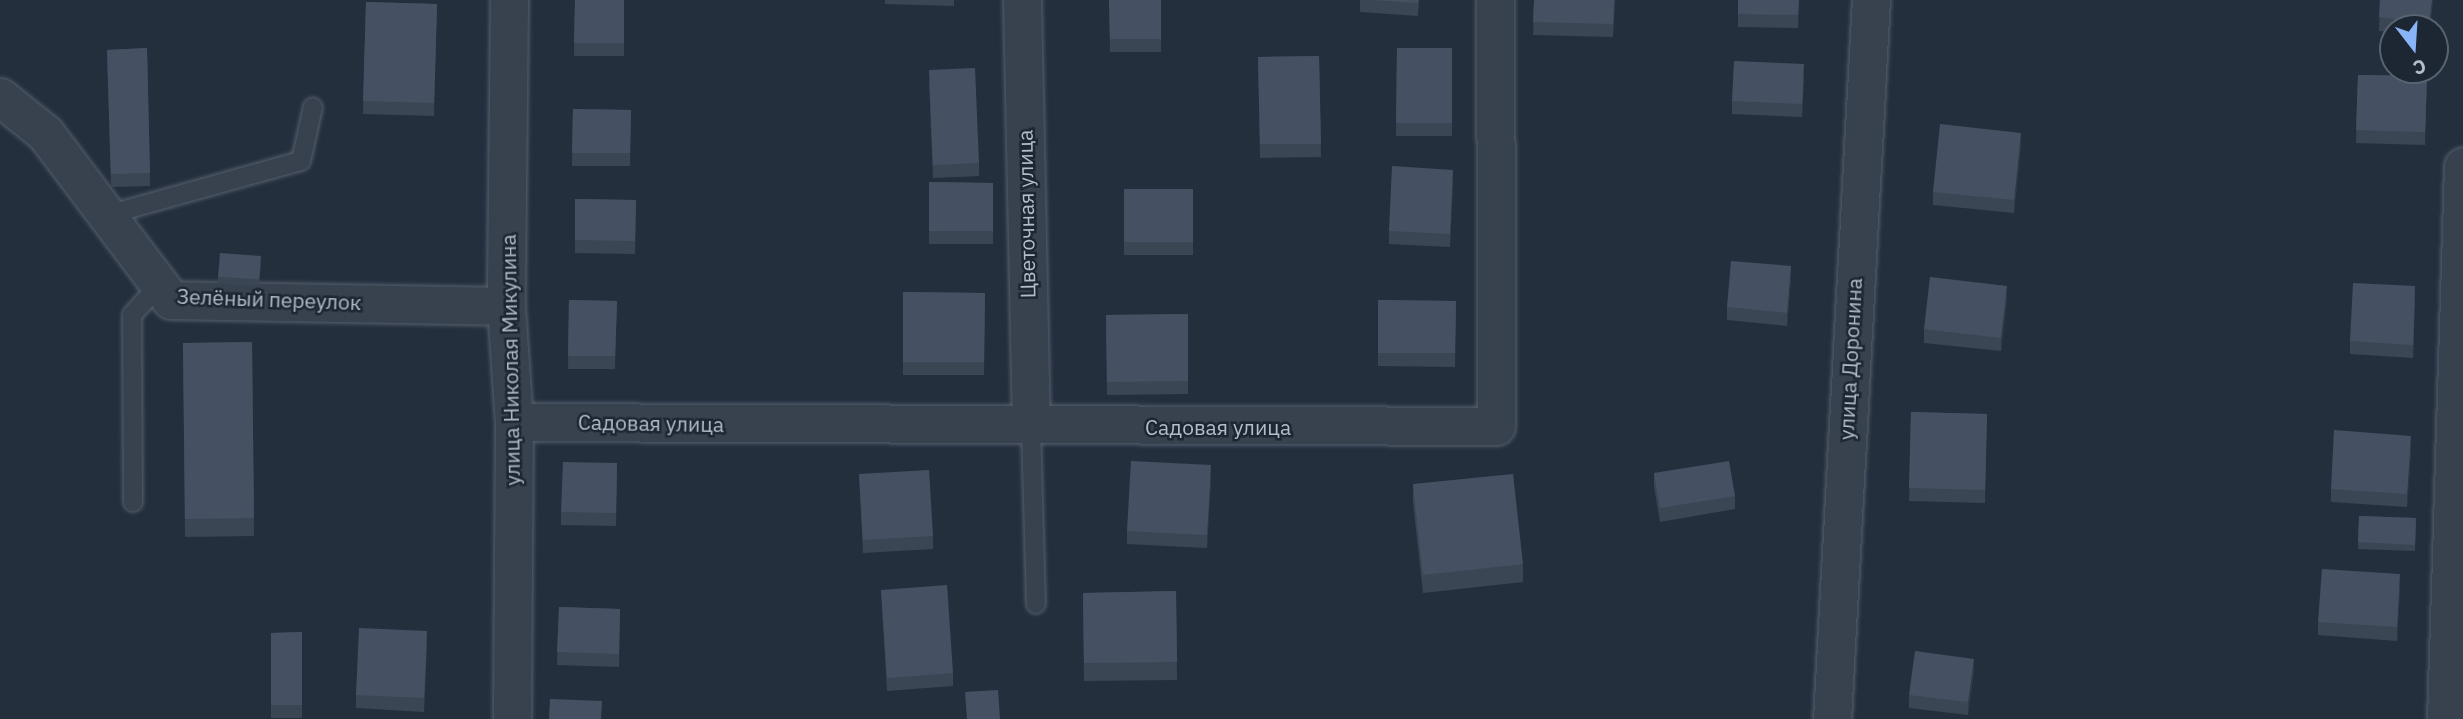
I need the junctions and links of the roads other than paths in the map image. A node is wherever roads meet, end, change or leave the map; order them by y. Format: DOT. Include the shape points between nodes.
graph roads {
  1 [pos="509,0"];
  2 [pos="1022,0"];
  3 [pos="1495,0"];
  4 [pos="1871,0"];
  5 [pos="0,96"];
  6 [pos="313,107"];
  7 [pos="2463,166"];
  8 [pos="107,215"];
  9 [pos="159,285"];
  10 [pos="506,306"];
  11 [pos="514,422"];
  12 [pos="1031,427"];
  13 [pos="133,502"];
  14 [pos="1036,604"];
  15 [pos="512,719"];
  16 [pos="1832,719"];
  17 [pos="2446,719"];
  1 -- 10 [label="street, улица Николая Микулина"];
  2 -- 12 [label="street, Цветочная улица"];
  3 -- 12 [label="street, Садовая улица" via="1496,426"];
  4 -- 16 [label="street, улица Доронина"];
  5 -- 8 [label="street, Зелёный переулок" via="45,133"];
  6 -- 8 [label="lane" via="301,162"];
  7 -- 17 [label="street"];
  8 -- 9 [label="street, Зелёный переулок"];
  9 -- 10 [label="street, Зелёный переулок" via="171,300"];
  9 -- 13 [label="lane" via="132,315"];
  10 -- 11 [label="street, улица Николая Микулина"];
  11 -- 12 [label="street, Садовая улица"];
  11 -- 15 [label="street, улица Николая Микулина"];
  12 -- 14 [label="lane"];
}
